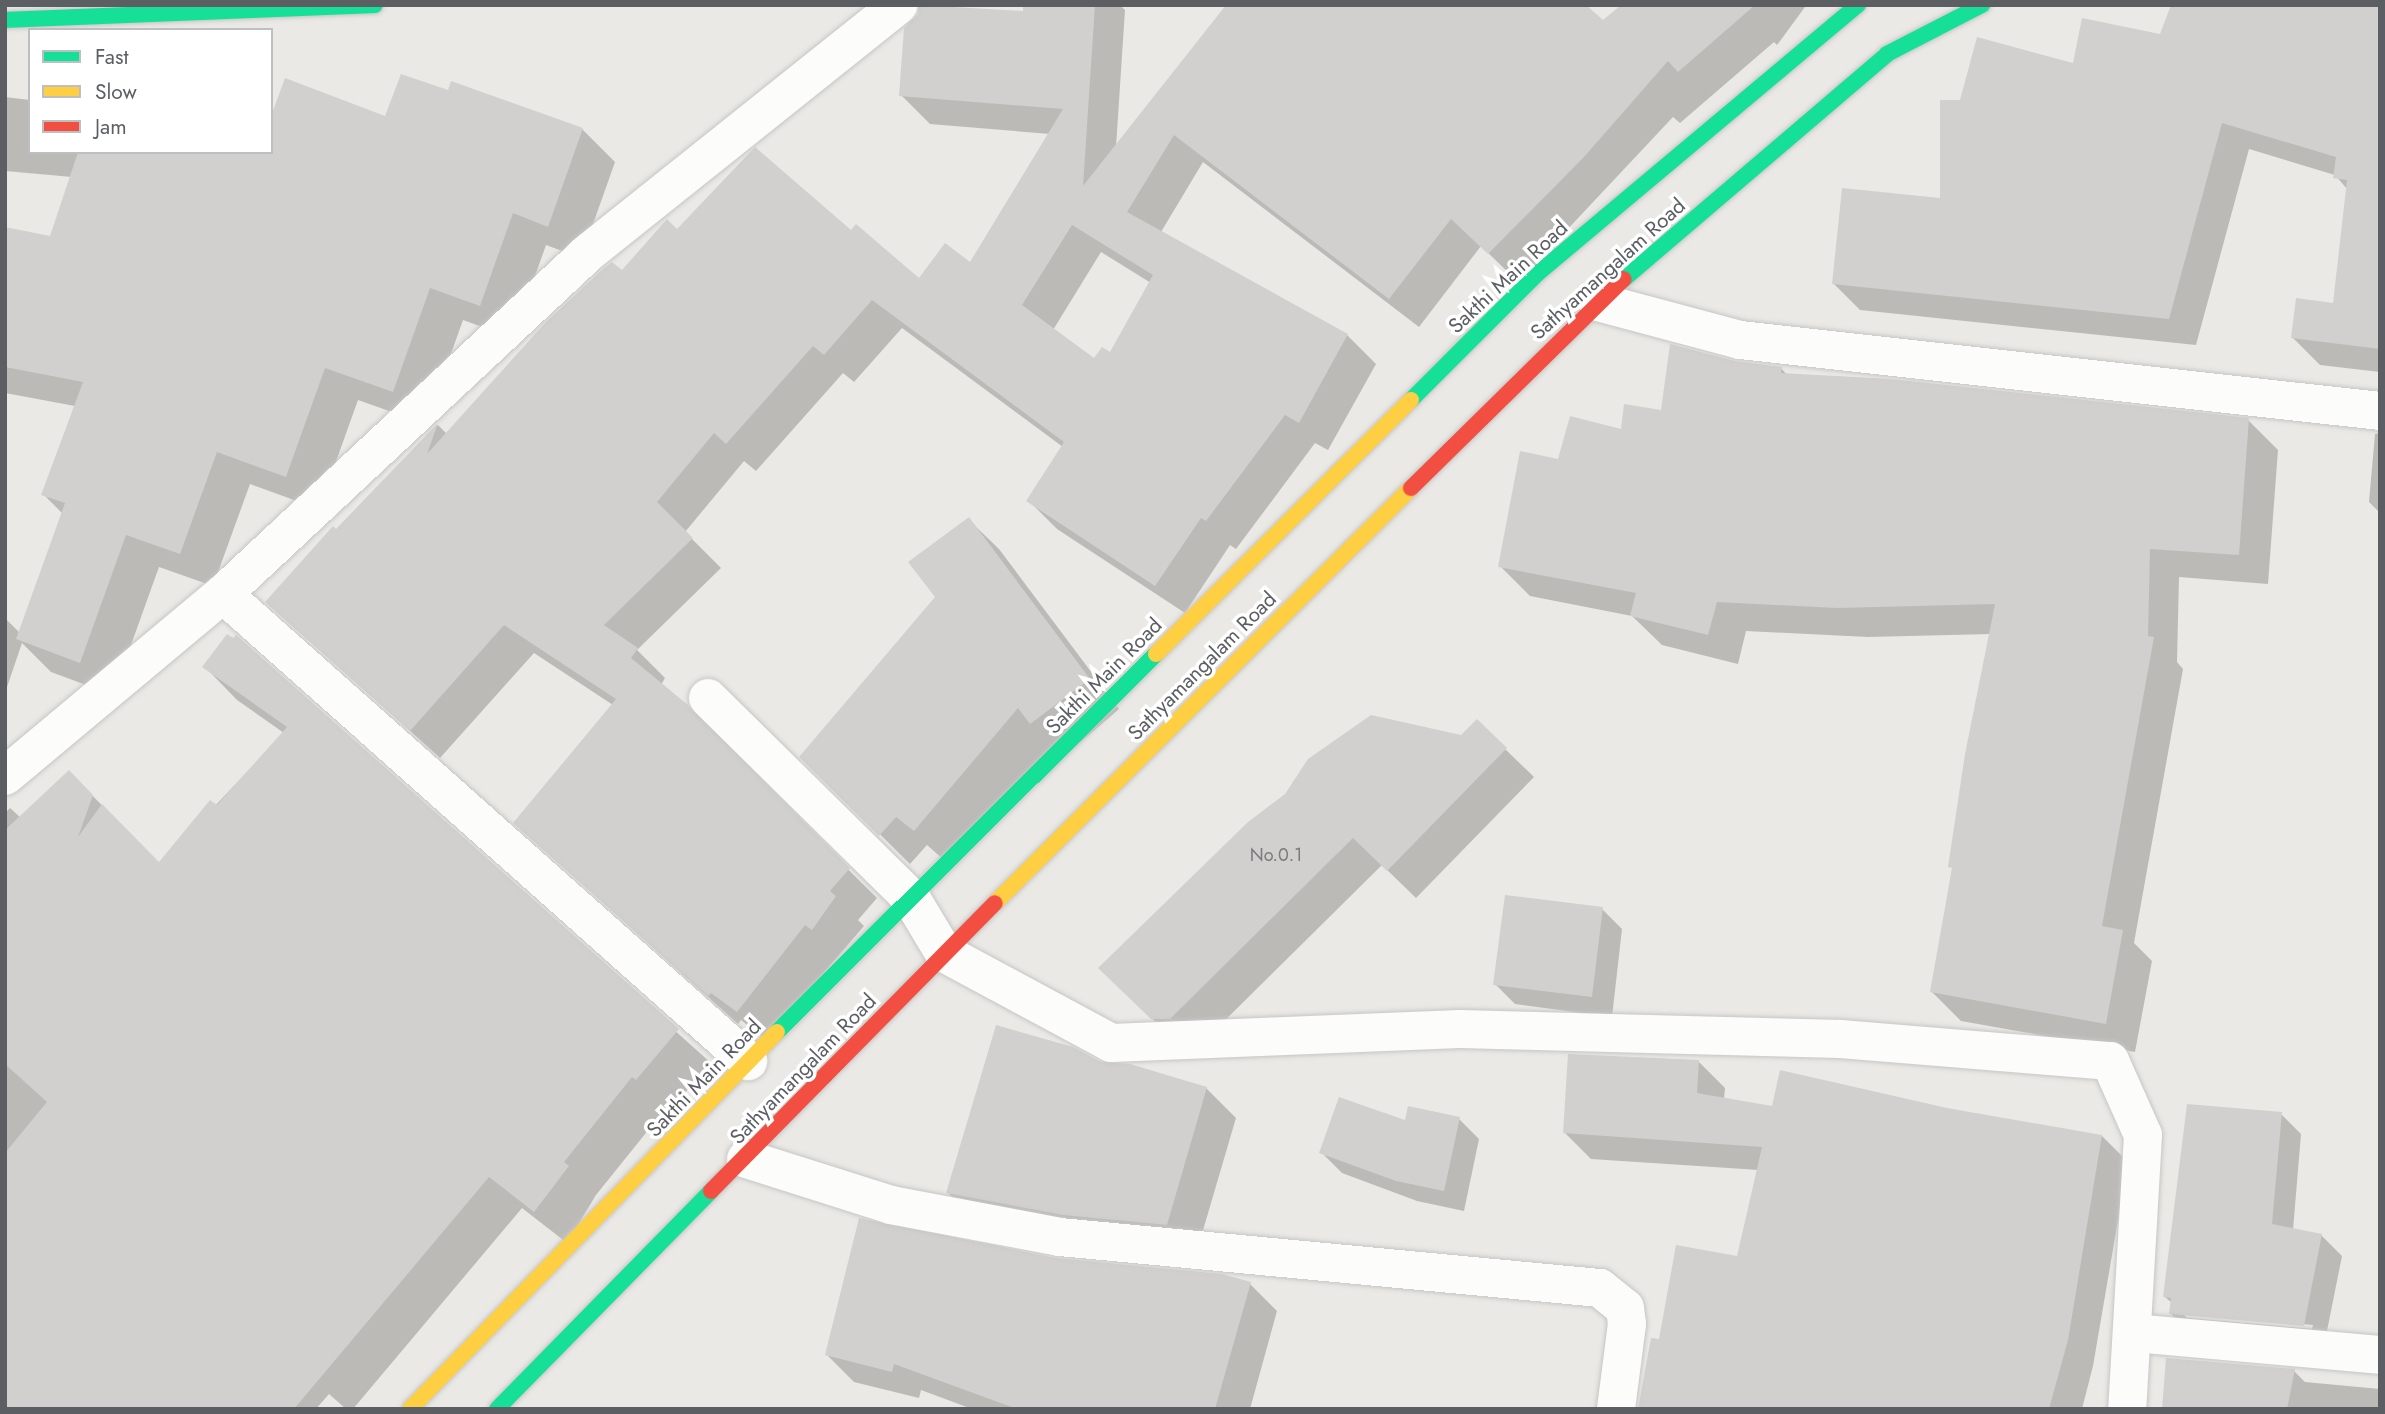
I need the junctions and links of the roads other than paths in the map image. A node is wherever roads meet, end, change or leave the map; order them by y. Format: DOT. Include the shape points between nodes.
graph roads {
  1 [pos="898,5"];
  2 [pos="1858,5"];
  3 [pos="1982,5"];
  4 [pos="351,7"];
  5 [pos="5,20"];
  6 [pos="1598,302"];
  7 [pos="2380,411"];
  8 [pos="223,594"];
  9 [pos="708,698"];
  10 [pos="5,776"];
  11 [pos="911,898"];
  12 [pos="944,953"];
  13 [pos="748,1061"];
  14 [pos="746,1159"];
  15 [pos="2134,1333"];
  16 [pos="2380,1355"];
  17 [pos="410,1409"];
  18 [pos="497,1409"];
  19 [pos="1616,1409"];
  20 [pos="2127,1409"];
  1 -- 8 [label="street" via="589,252"];
  2 -- 11 [label="main road, Sakthi Main Road" via="1537,274"];
  3 -- 6 [label="main road, Sathyamangalam Road" via="1887,54"];
  4 -- 5 [label="main road"];
  6 -- 7 [label="street" via="1740,340"];
  6 -- 12 [label="main road, Sathyamangalam Road"];
  8 -- 10 [label="street"];
  8 -- 13 [label="street"];
  9 -- 11 [label="street"];
  11 -- 12 [label="street"];
  11 -- 13 [label="main road, Sakthi Main Road"];
  12 -- 14 [label="main road, Sathyamangalam Road"];
  12 -- 15 [label="street" via="1111,1043 1460,1029 1841,1039 2110,1061 2143,1135"];
  13 -- 17 [label="main road, Sakthi Main Road"];
  14 -- 18 [label="main road, Sathyamangalam Road"];
  14 -- 19 [label="street" via="891,1205 1060,1237 1600,1288 1625,1308"];
  15 -- 16 [label="street"];
  15 -- 20 [label="street"];
}
